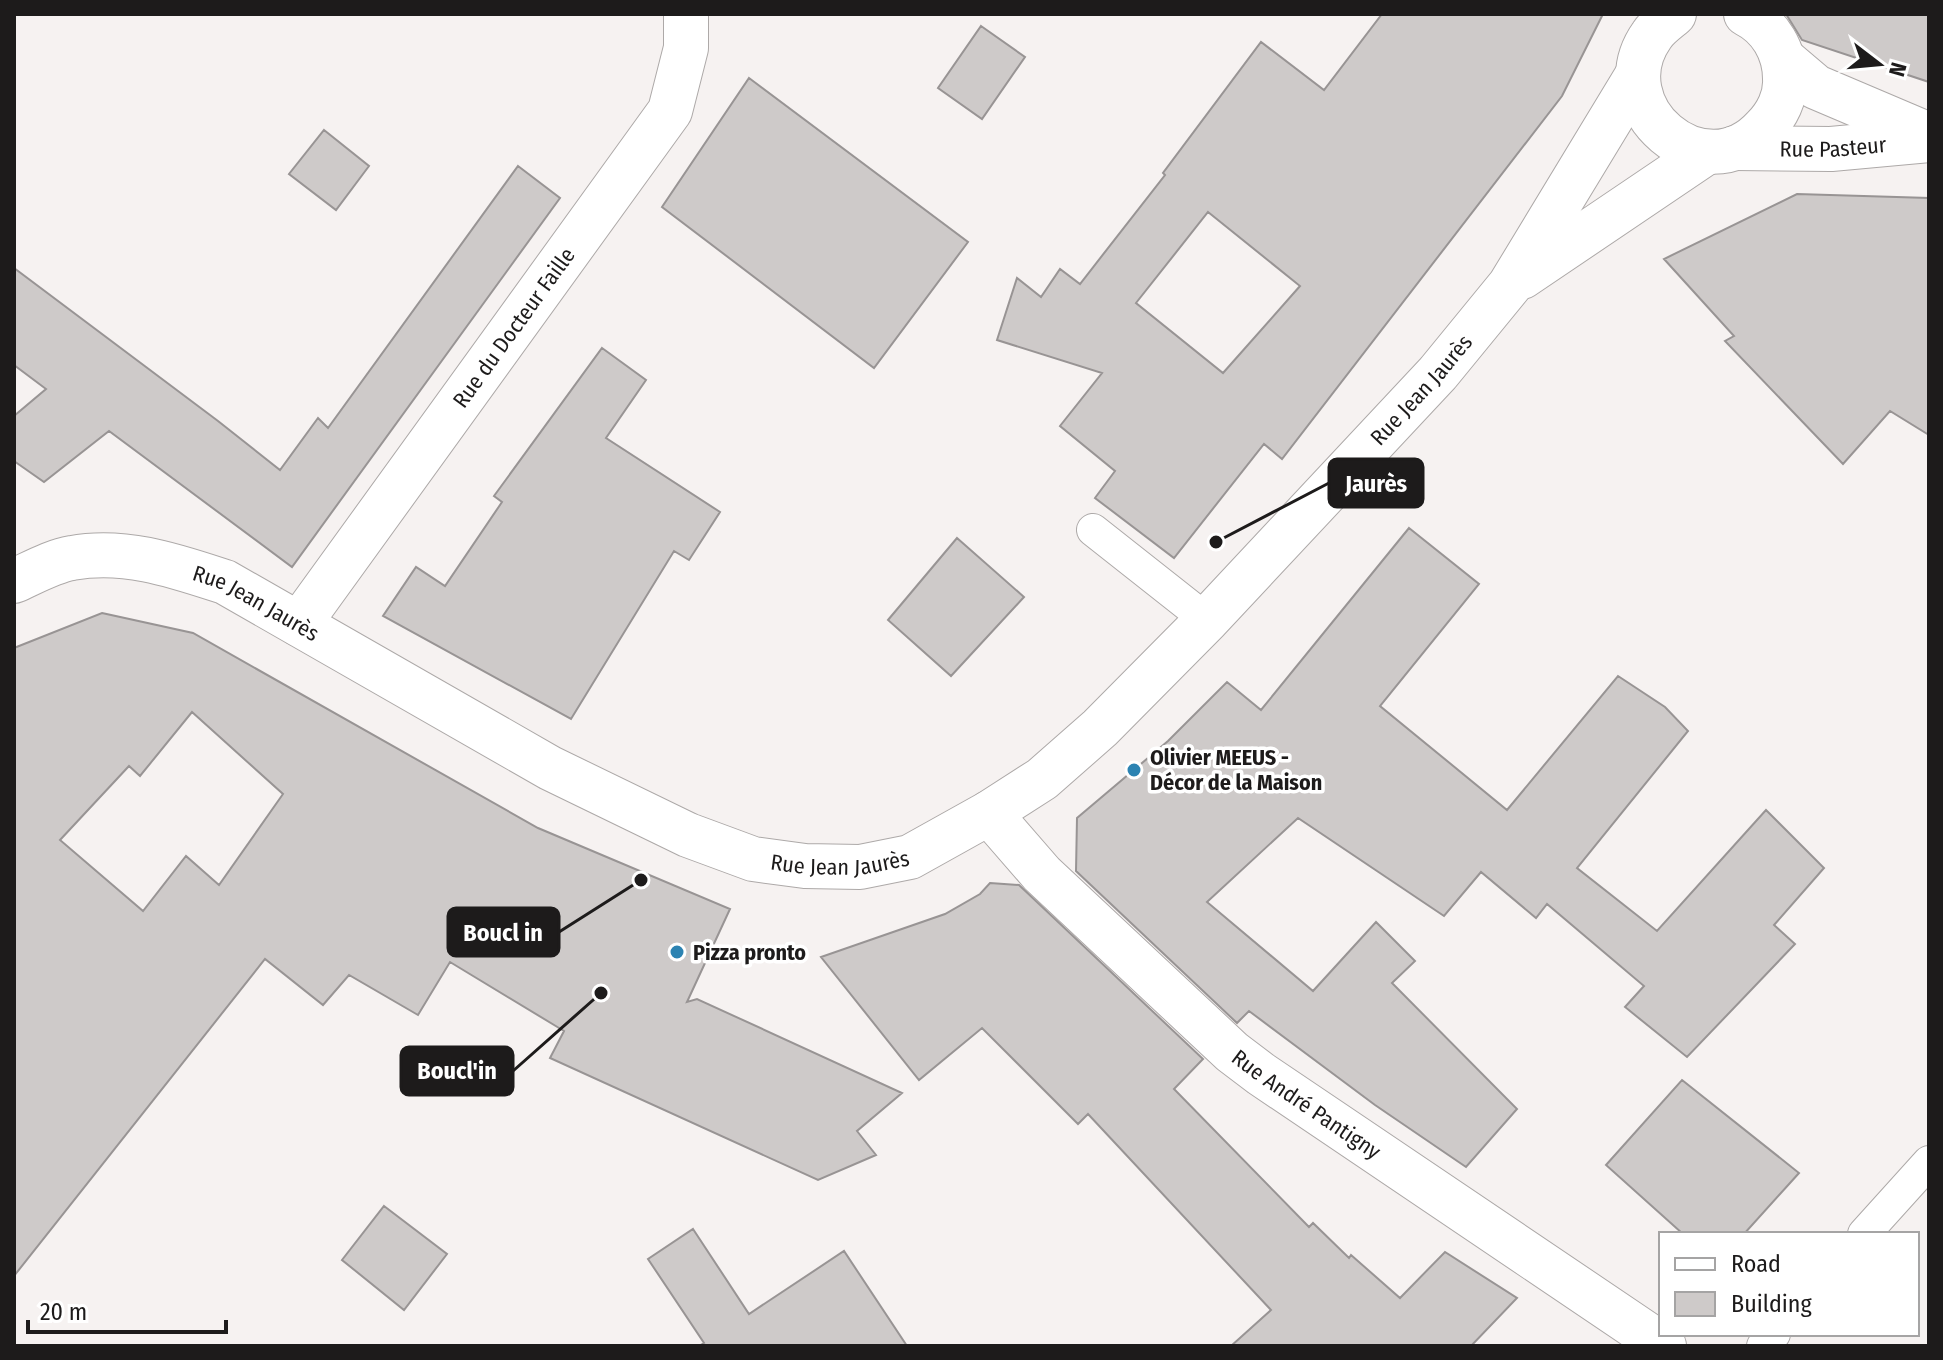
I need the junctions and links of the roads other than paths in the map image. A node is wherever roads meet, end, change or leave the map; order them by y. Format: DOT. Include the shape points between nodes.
graph roads {
  1 [pos="686,14"];
  2 [pos="1753,16"];
  3 [pos="1656,34"];
  4 [pos="1783,59"];
  5 [pos="1929,138"];
  6 [pos="1721,150"];
  7 [pos="1510,285"];
  8 [pos="1093,530"];
  9 [pos="14,581"];
  10 [pos="1207,620"];
  11 [pos="299,624"];
  12 [pos="989,813"];
  13 [pos="1929,1162"];
  14 [pos="1866,1232"];
  15 [pos="1664,1346"];
  1 -- 11 [label="street, Rue du Docteur Faille" via="686,48 670,111"];
  2 -- 4 [label="street" via="1773,37"];
  3 -- 6 [label="street, Rue Pasteur" via="1641,97 1650,118 1665,136 1685,147"];
  3 -- 7 [label="street, Rue Jean Jaurès"];
  4 -- 5 [label="street, Rue Pasteur" via="1816,87"];
  4 -- 6 [label="street, Rue Jean Jaurès" via="1782,102 1770,122 1755,138"];
  5 -- 6 [label="street, Rue Pasteur" via="1831,149"];
  6 -- 7 [label="street, Rue Jean Jaurès"];
  7 -- 10 [label="street, Rue Jean Jaurès" via="1438,373"];
  8 -- 10 [label="lane"];
  9 -- 11 [label="street, Rue Jean Jaurès" via="71,558 122,555 225,582"];
  10 -- 12 [label="street, Rue Jean Jaurès" via="1100,728 1042,779"];
  11 -- 12 [label="street, Rue Jean Jaurès" via="550,768 688,835 753,859 860,867 910,857"];
  12 -- 15 [label="street, Rue André Pantigny" via="1051,883 1232,1052"];
  13 -- 14 [label="lane"];
}
